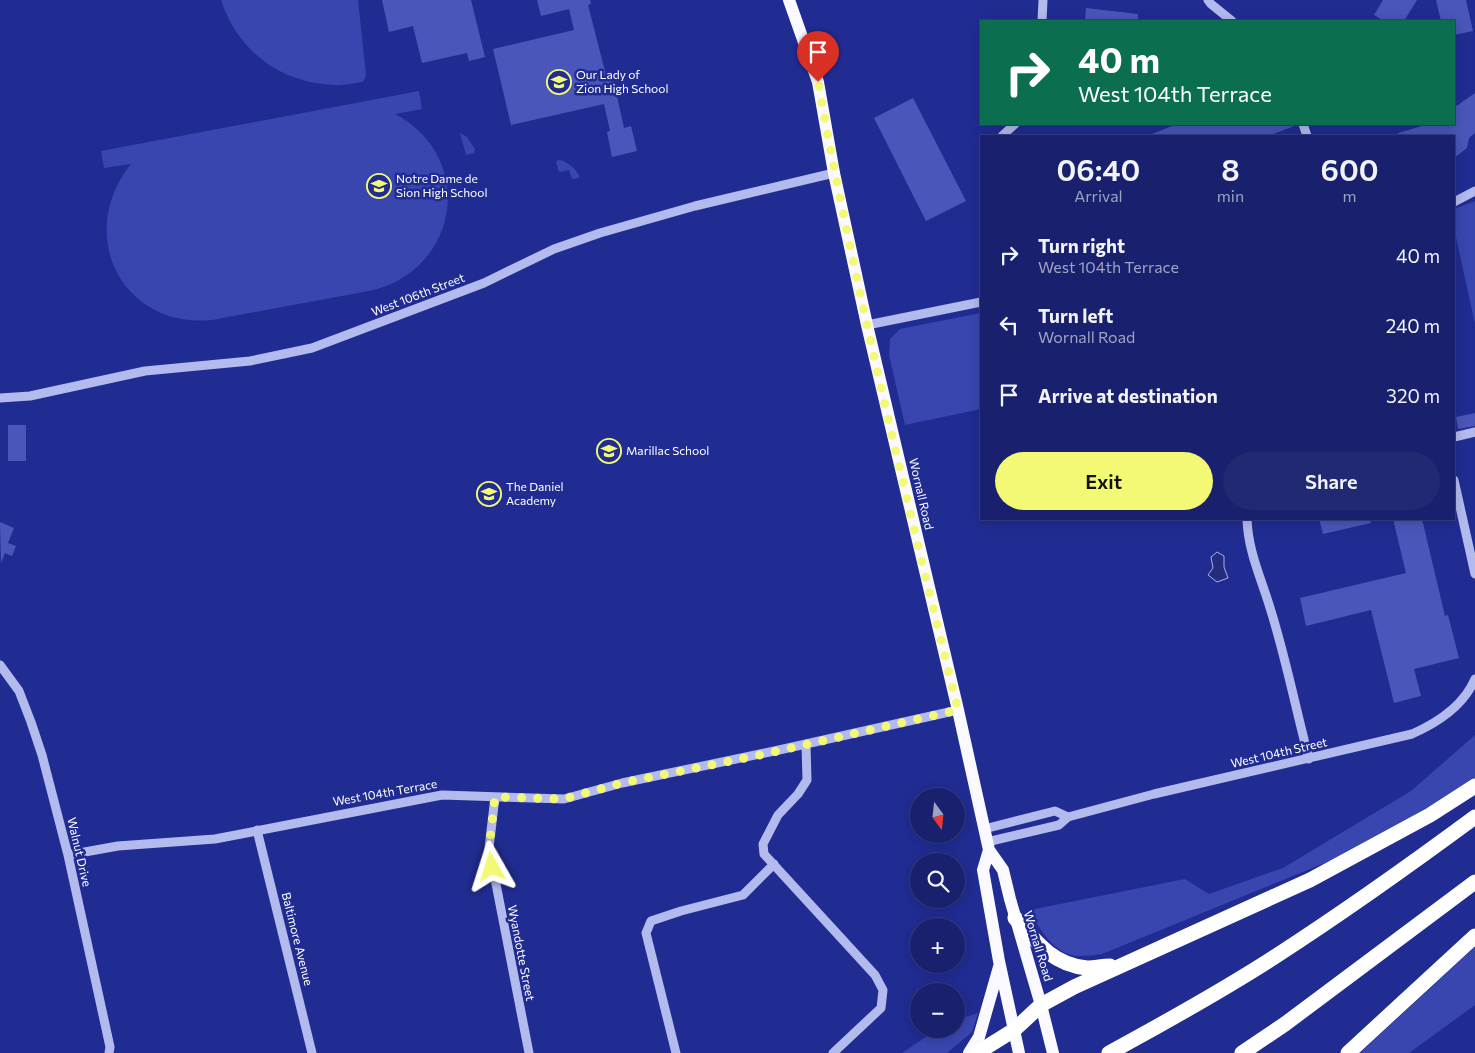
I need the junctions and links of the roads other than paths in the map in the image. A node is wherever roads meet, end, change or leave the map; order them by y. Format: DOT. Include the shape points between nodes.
graph roads {
  1 [pos="790,0"];
  2 [pos="1043,0"];
  3 [pos="1208,0"];
  4 [pos="1042,20"];
  5 [pos="1231,20"];
  6 [pos="1014,125"];
  7 [pos="1003,135"];
  8 [pos="834,173"];
  9 [pos="1475,191"];
  10 [pos="1455,201"];
  11 [pos="980,302"];
  12 [pos="867,325"];
  13 [pos="0,398"];
  14 [pos="1475,432"];
  15 [pos="1455,437"];
  16 [pos="1455,484"];
  17 [pos="1247,520"];
  18 [pos="1475,574"];
  19 [pos="0,665"];
  20 [pos="1475,679"];
  21 [pos="958,710"];
  22 [pos="806,744"];
  23 [pos="1308,759"];
  24 [pos="1475,786"];
  25 [pos="495,797"];
  26 [pos="1068,817"];
  27 [pos="1475,817"];
  28 [pos="257,830"];
  29 [pos="987,840"];
  30 [pos="68,856"];
  31 [pos="774,864"];
  32 [pos="1475,882"];
  33 [pos="1015,918"];
  34 [pos="1475,936"];
  35 [pos="1000,965"];
  36 [pos="1119,965"];
  37 [pos="1041,1005"];
  38 [pos="1014,1030"];
  39 [pos="109,1053"];
  40 [pos="312,1053"];
  41 [pos="529,1053"];
  42 [pos="676,1053"];
  43 [pos="832,1053"];
  44 [pos="968,1053"];
  45 [pos="977,1053"];
  46 [pos="1019,1053"];
  47 [pos="1053,1053"];
  48 [pos="1109,1053"];
  49 [pos="1242,1053"];
  50 [pos="1348,1053"];
  1 -- 8 [label="main road, Wornall Road" via="818,82"];
  2 -- 4 [label="street"];
  3 -- 5 [label="street"];
  6 -- 7 [label="street"];
  8 -- 12 [label="main road, Wornall Road"];
  8 -- 13 [label="street, West 106th Street" via="695,206 600,233 554,249 484,283 312,348 250,361 146,371 30,396"];
  9 -- 10 [label="street"];
  11 -- 12 [label="street"];
  12 -- 21 [label="main road, Wornall Road"];
  14 -- 15 [label="street"];
  16 -- 18 [label="street"];
  17 -- 23 [label="street" via="1256,568 1272,611"];
  19 -- 30 [label="street, Walnut Drive" via="19,691 32,722"];
  20 -- 23 [label="street, West 104th Street" via="1460,702 1427,728 1400,738"];
  21 -- 22 [label="street, West 104th Terrace"];
  21 -- 29 [label="main road, Wornall Road"];
  22 -- 25 [label="street, West 104th Terrace" via="622,783 564,799"];
  22 -- 31 [label="street" via="807,780 778,815 763,844 764,854"];
  23 -- 26 [label="street, West 104th Street"];
  24 -- 36 [label="highway" via="1430,815 1310,880"];
  25 -- 28 [label="street, West 104th Terrace" via="442,795"];
  25 -- 41 [label="street, Wyandotte Street" via="489,848"];
  26 -- 29 [label="street, West 104th Street" via="1059,825"];
  26 -- 29 [label="street, West 104th Street" via="1055,811"];
  27 -- 48 [label="highway" via="1276,956"];
  28 -- 30 [label="street, West 104th Terrace" via="215,839 118,846"];
  28 -- 40 [label="street, Baltimore Avenue"];
  29 -- 33 [label="main road, Wornall Road" via="1003,870"];
  29 -- 35 [label="main road, Wornall Road" via="983,870"];
  30 -- 39 [label="street, Walnut Drive"];
  31 -- 42 [label="street" via="743,895 651,921 646,933"];
  31 -- 43 [label="street" via="875,975 883,990 881,1008"];
  32 -- 49 [label="highway"];
  33 -- 36 [label="highway" via="1054,958 1087,968"];
  33 -- 37 [label="main road, Wornall Road"];
  34 -- 50 [label="highway"];
  35 -- 38 [label="main road, Wornall Road"];
  35 -- 44 [label="main road" via="979,1037"];
  36 -- 37 [label="highway"];
  37 -- 38 [label="highway"];
  37 -- 47 [label="main road, Wornall Road"];
  38 -- 45 [label="highway"];
  38 -- 46 [label="main road, Wornall Road"];
}
